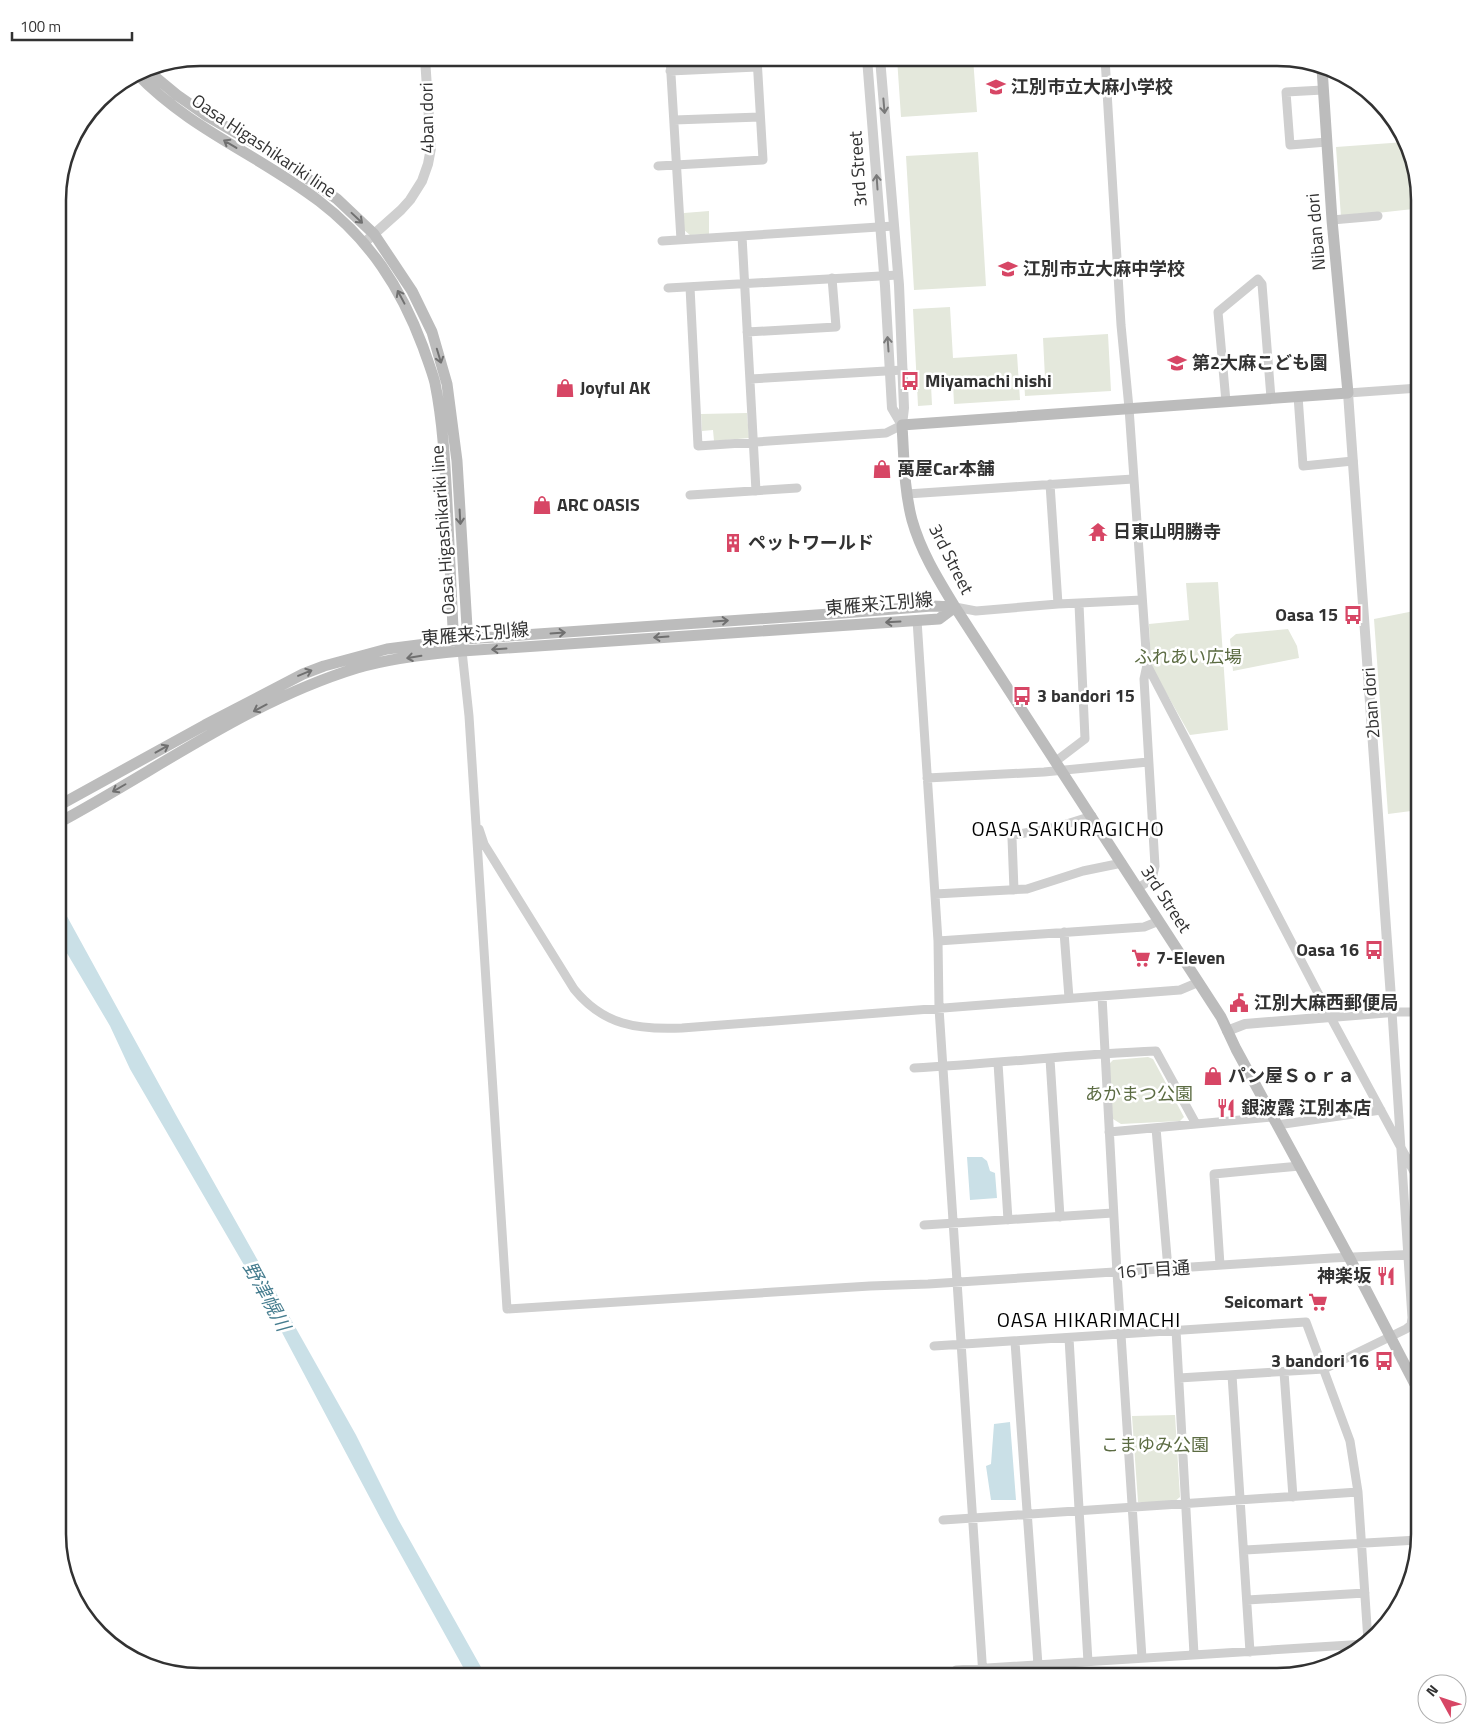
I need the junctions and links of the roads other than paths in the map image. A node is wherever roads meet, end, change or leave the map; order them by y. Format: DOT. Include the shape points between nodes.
graph roads {
  1 [pos="426,67"];
  2 [pos="670,67"];
  3 [pos="709,67"];
  4 [pos="757,67"];
  5 [pos="868,67"];
  6 [pos="881,67"];
  7 [pos="1106,67"];
  8 [pos="670,71"];
  9 [pos="1322,74"];
  10 [pos="153,75"];
  11 [pos="142,79"];
  12 [pos="1323,90"];
  13 [pos="760,117"];
  14 [pos="674,120"];
  15 [pos="1327,142"];
  16 [pos="676,165"];
  17 [pos="658,166"];
  18 [pos="1378,216"];
  19 [pos="1332,220"];
  20 [pos="894,226"];
  21 [pos="880,227"];
  22 [pos="374,234"];
  23 [pos="742,236"];
  24 [pos="682,240"];
  25 [pos="662,241"];
  26 [pos="364,243"];
  27 [pos="884,275"];
  28 [pos="898,275"];
  29 [pos="832,278"];
  30 [pos="745,284"];
  31 [pos="690,287"];
  32 [pos="668,288"];
  33 [pos="747,332"];
  34 [pos="890,370"];
  35 [pos="902,370"];
  36 [pos="750,379"];
  37 [pos="1411,389"];
  38 [pos="1348,393"];
  39 [pos="1298,396"];
  40 [pos="1271,398"];
  41 [pos="1226,402"];
  42 [pos="1129,408"];
  43 [pos="902,425"];
  44 [pos="754,443"];
  45 [pos="1353,461"];
  46 [pos="1133,479"];
  47 [pos="1050,484"];
  48 [pos="797,488"];
  49 [pos="756,491"];
  50 [pos="907,494"];
  51 [pos="690,495"];
  52 [pos="1142,600"];
  53 [pos="1058,604"];
  54 [pos="1078,604"];
  55 [pos="955,607"];
  56 [pos="917,620"];
  57 [pos="461,639"];
  58 [pos="462,651"];
  59 [pos="1147,665"];
  60 [pos="1148,762"];
  61 [pos="1059,765"];
  62 [pos="927,778"];
  63 [pos="67,801"];
  64 [pos="475,814"];
  65 [pos="1092,816"];
  66 [pos="67,818"];
  67 [pos="1122,863"];
  68 [pos="1138,888"];
  69 [pos="1014,890"];
  70 [pos="935,894"];
  71 [pos="1159,921"];
  72 [pos="1064,932"];
  73 [pos="938,940"];
  74 [pos="1199,982"];
  75 [pos="1102,996"];
  76 [pos="1069,998"];
  77 [pos="939,1008"];
  78 [pos="1392,1012"];
  79 [pos="1411,1012"];
  80 [pos="1330,1016"];
  81 [pos="1227,1031"];
  82 [pos="1104,1053"];
  83 [pos="1050,1059"];
  84 [pos="998,1063"];
  85 [pos="944,1067"];
  86 [pos="914,1068"];
  87 [pos="1381,1110"];
  88 [pos="1275,1121"];
  89 [pos="1196,1124"];
  90 [pos="1156,1128"];
  91 [pos="1109,1132"];
  92 [pos="1400,1144"];
  93 [pos="1411,1164"];
  94 [pos="1300,1166"];
  95 [pos="1114,1213"];
  96 [pos="1060,1217"];
  97 [pos="1008,1220"];
  98 [pos="954,1224"];
  99 [pos="924,1225"];
  100 [pos="1408,1256"];
  101 [pos="1411,1256"];
  102 [pos="1349,1257"];
  103 [pos="1220,1265"];
  104 [pos="1168,1269"];
  105 [pos="1117,1273"];
  106 [pos="958,1282"];
  107 [pos="1176,1330"];
  108 [pos="1122,1335"];
  109 [pos="1390,1336"];
  110 [pos="1069,1338"];
  111 [pos="1015,1342"];
  112 [pos="962,1345"];
  113 [pos="934,1346"];
  114 [pos="1324,1369"];
  115 [pos="1284,1372"];
  116 [pos="1232,1375"];
  117 [pos="1411,1375"];
  118 [pos="1179,1378"];
  119 [pos="1358,1492"];
  120 [pos="1294,1497"];
  121 [pos="1241,1500"];
  122 [pos="1186,1504"];
  123 [pos="1133,1508"];
  124 [pos="1080,1511"];
  125 [pos="1027,1514"];
  126 [pos="973,1518"];
  127 [pos="943,1520"];
  128 [pos="1411,1541"];
  129 [pos="1362,1544"];
  130 [pos="1244,1550"];
  131 [pos="1365,1593"];
  132 [pos="1247,1600"];
  133 [pos="1367,1632"];
  134 [pos="1354,1643"];
  135 [pos="1250,1652"];
  136 [pos="1194,1654"];
  137 [pos="1142,1658"];
  138 [pos="1088,1662"];
  139 [pos="1038,1665"];
  140 [pos="983,1668"];
  141 [pos="1014,1668"];
  1 -- 22 [label="street, 4ban dori" via="431,148 428,164 410,200"];
  2 -- 8 [label="street"];
  3 -- 8 [label="street"];
  4 -- 13 [label="street"];
  21 -- 5 [label="street, 3rd Street, one-way"];
  6 -- 20 [label="street, 3rd Street, one-way"];
  7 -- 42 [label="street"];
  8 -- 14 [label="street"];
  9 -- 12 [label="main road, Niban dori"];
  10 -- 22 [label="main road, Oasa Higashikariki line, one-way" via="207,116 302,174 336,199"];
  26 -- 11 [label="main road, Oasa Higashikariki line, one-way" via="320,202 183,115"];
  12 -- 15 [label="main road, Niban dori"];
  12 -- 15 [label="street" via="1286,92 1290,145"];
  13 -- 14 [label="street"];
  13 -- 16 [label="street" via="763,160"];
  14 -- 16 [label="street"];
  15 -- 19 [label="main road, Niban dori"];
  16 -- 17 [label="street"];
  16 -- 24 [label="street"];
  18 -- 19 [label="street"];
  19 -- 38 [label="main road, Niban dori"];
  20 -- 21 [label="street"];
  20 -- 28 [label="street, 3rd Street"];
  21 -- 23 [label="street"];
  21 -- 27 [label="street, 3rd Street"];
  22 -- 26 [label="street, 4ban dori"];
  22 -- 57 [label="main road, Oasa Higashikariki line, one-way" via="412,291 432,332 447,384 457,461 467,627"];
  23 -- 24 [label="street"];
  23 -- 30 [label="street"];
  24 -- 25 [label="street"];
  57 -- 26 [label="main road, Oasa Higashikariki line, one-way" via="453,628 445,463 435,383 402,297"];
  27 -- 28 [label="street"];
  27 -- 29 [label="street"];
  34 -- 27 [label="street, 3rd Street, one-way"];
  28 -- 35 [label="street, 3rd Street"];
  29 -- 30 [label="street"];
  29 -- 33 [label="street" via="836,326"];
  30 -- 31 [label="street"];
  30 -- 33 [label="street"];
  31 -- 32 [label="street"];
  31 -- 44 [label="street" via="698,446"];
  33 -- 36 [label="street"];
  34 -- 35 [label="street"];
  34 -- 36 [label="street"];
  34 -- 43 [label="street, 3rd Street" via="892,408"];
  35 -- 43 [label="street, 3rd Street"];
  36 -- 44 [label="street"];
  37 -- 38 [label="street"];
  38 -- 39 [label="main road"];
  38 -- 45 [label="street, 2ban dori"];
  39 -- 40 [label="main road"];
  39 -- 45 [label="street" via="1304,466"];
  40 -- 41 [label="main road"];
  40 -- 41 [label="street" via="1262,284 1258,279 1218,312"];
  41 -- 42 [label="main road"];
  42 -- 43 [label="main road"];
  42 -- 46 [label="street"];
  43 -- 44 [label="street" via="886,434"];
  43 -- 50 [label="main road, 3rd Street"];
  44 -- 49 [label="street"];
  45 -- 78 [label="street, 2ban dori"];
  46 -- 47 [label="street"];
  46 -- 52 [label="street"];
  47 -- 50 [label="street"];
  47 -- 53 [label="street"];
  48 -- 49 [label="street"];
  49 -- 51 [label="street"];
  50 -- 55 [label="main road, 3rd Street" via="922,547"];
  52 -- 54 [label="street"];
  52 -- 59 [label="street"];
  53 -- 54 [label="street"];
  53 -- 55 [label="street" via="976,611"];
  54 -- 61 [label="street" via="1085,739"];
  55 -- 56 [label="main road, 東雁来江別線" via="940,619"];
  57 -- 55 [label="main road, 東雁来江別線, one-way"];
  55 -- 61 [label="main road, 3rd Street"];
  56 -- 58 [label="main road, 東雁来江別線, one-way"];
  56 -- 62 [label="street"];
  57 -- 58 [label="main road, Oasa Higashikariki line"];
  63 -- 57 [label="main road, 東雁来江別線, one-way" via="303,674 387,649"];
  58 -- 64 [label="street"];
  58 -- 66 [label="main road, 東雁来江別線, one-way" via="360,667 307,685 225,727"];
  59 -- 60 [label="street" via="1144,679"];
  59 -- 80 [label="street"];
  60 -- 61 [label="street"];
  60 -- 68 [label="street" via="1155,866 1152,879"];
  61 -- 62 [label="street"];
  61 -- 65 [label="main road, 3rd Street"];
  62 -- 70 [label="street"];
  64 -- 77 [label="street" via="484,844 574,989 584,1001 614,1020 658,1030"];
  64 -- 106 [label="street, 16丁目通" via="507,1309"];
  65 -- 67 [label="main road, 3rd Street"];
  65 -- 69 [label="street" via="1014,835"];
  67 -- 68 [label="main road, 3rd Street"];
  67 -- 69 [label="street"];
  68 -- 71 [label="main road, 3rd Street"];
  69 -- 70 [label="street"];
  70 -- 73 [label="street"];
  71 -- 72 [label="street" via="1144,927"];
  71 -- 74 [label="main road, 3rd Street"];
  72 -- 73 [label="street"];
  72 -- 76 [label="street"];
  73 -- 77 [label="street"];
  74 -- 75 [label="street" via="1180,990"];
  74 -- 81 [label="main road, 3rd Street" via="1222,1017"];
  75 -- 76 [label="street"];
  75 -- 82 [label="street"];
  76 -- 77 [label="street"];
  77 -- 85 [label="street"];
  78 -- 79 [label="street"];
  78 -- 80 [label="street"];
  78 -- 92 [label="street"];
  80 -- 81 [label="street" via="1245,1024"];
  80 -- 87 [label="street"];
  81 -- 88 [label="main road, 3rd Street"];
  82 -- 83 [label="street"];
  82 -- 89 [label="street" via="1156,1051"];
  82 -- 91 [label="street"];
  83 -- 84 [label="street"];
  83 -- 96 [label="street"];
  84 -- 85 [label="street"];
  84 -- 97 [label="street"];
  85 -- 86 [label="street"];
  85 -- 98 [label="street"];
  87 -- 88 [label="street"];
  87 -- 92 [label="street"];
  88 -- 89 [label="street"];
  88 -- 94 [label="main road, 3rd Street"];
  89 -- 90 [label="street"];
  90 -- 91 [label="street"];
  90 -- 104 [label="street"];
  91 -- 95 [label="street"];
  92 -- 93 [label="street"];
  92 -- 100 [label="street"];
  94 -- 102 [label="main road, 3rd Street"];
  94 -- 103 [label="street" via="1214,1174"];
  95 -- 96 [label="street"];
  95 -- 105 [label="street"];
  96 -- 97 [label="street"];
  97 -- 98 [label="street"];
  98 -- 99 [label="street"];
  98 -- 106 [label="street"];
  100 -- 101 [label="street, 16丁目通"];
  100 -- 102 [label="street, 16丁目通"];
  100 -- 109 [label="street" via="1411,1325"];
  102 -- 103 [label="street, 16丁目通"];
  102 -- 109 [label="main road, 3rd Street"];
  103 -- 104 [label="street, 16丁目通"];
  104 -- 105 [label="street, 16丁目通"];
  105 -- 106 [label="street, 16丁目通"];
  105 -- 108 [label="street"];
  106 -- 112 [label="street"];
  107 -- 108 [label="street"];
  107 -- 114 [label="street" via="1306,1322"];
  107 -- 118 [label="street"];
  108 -- 110 [label="street"];
  108 -- 123 [label="street"];
  109 -- 114 [label="street"];
  109 -- 117 [label="main road, 3rd Street"];
  110 -- 111 [label="street"];
  110 -- 124 [label="street"];
  111 -- 112 [label="street"];
  111 -- 125 [label="street"];
  112 -- 113 [label="street"];
  112 -- 126 [label="street"];
  114 -- 115 [label="street"];
  114 -- 119 [label="street" via="1350,1441"];
  115 -- 116 [label="street"];
  115 -- 120 [label="street"];
  116 -- 118 [label="street"];
  116 -- 121 [label="street"];
  118 -- 122 [label="street"];
  119 -- 120 [label="street"];
  119 -- 129 [label="street"];
  120 -- 121 [label="street"];
  121 -- 122 [label="street"];
  121 -- 130 [label="street"];
  122 -- 123 [label="street"];
  122 -- 136 [label="street"];
  123 -- 124 [label="street"];
  123 -- 137 [label="street"];
  124 -- 125 [label="street"];
  124 -- 138 [label="street"];
  125 -- 126 [label="street"];
  125 -- 139 [label="street"];
  126 -- 127 [label="street"];
  126 -- 140 [label="street"];
  128 -- 129 [label="street"];
  129 -- 130 [label="street"];
  129 -- 131 [label="street"];
  130 -- 132 [label="street"];
  131 -- 132 [label="street"];
  131 -- 133 [label="street"];
  132 -- 135 [label="street"];
  134 -- 135 [label="street"];
  135 -- 136 [label="street"];
  136 -- 137 [label="street"];
  137 -- 138 [label="street"];
  138 -- 139 [label="street"];
  139 -- 141 [label="street"];
}
